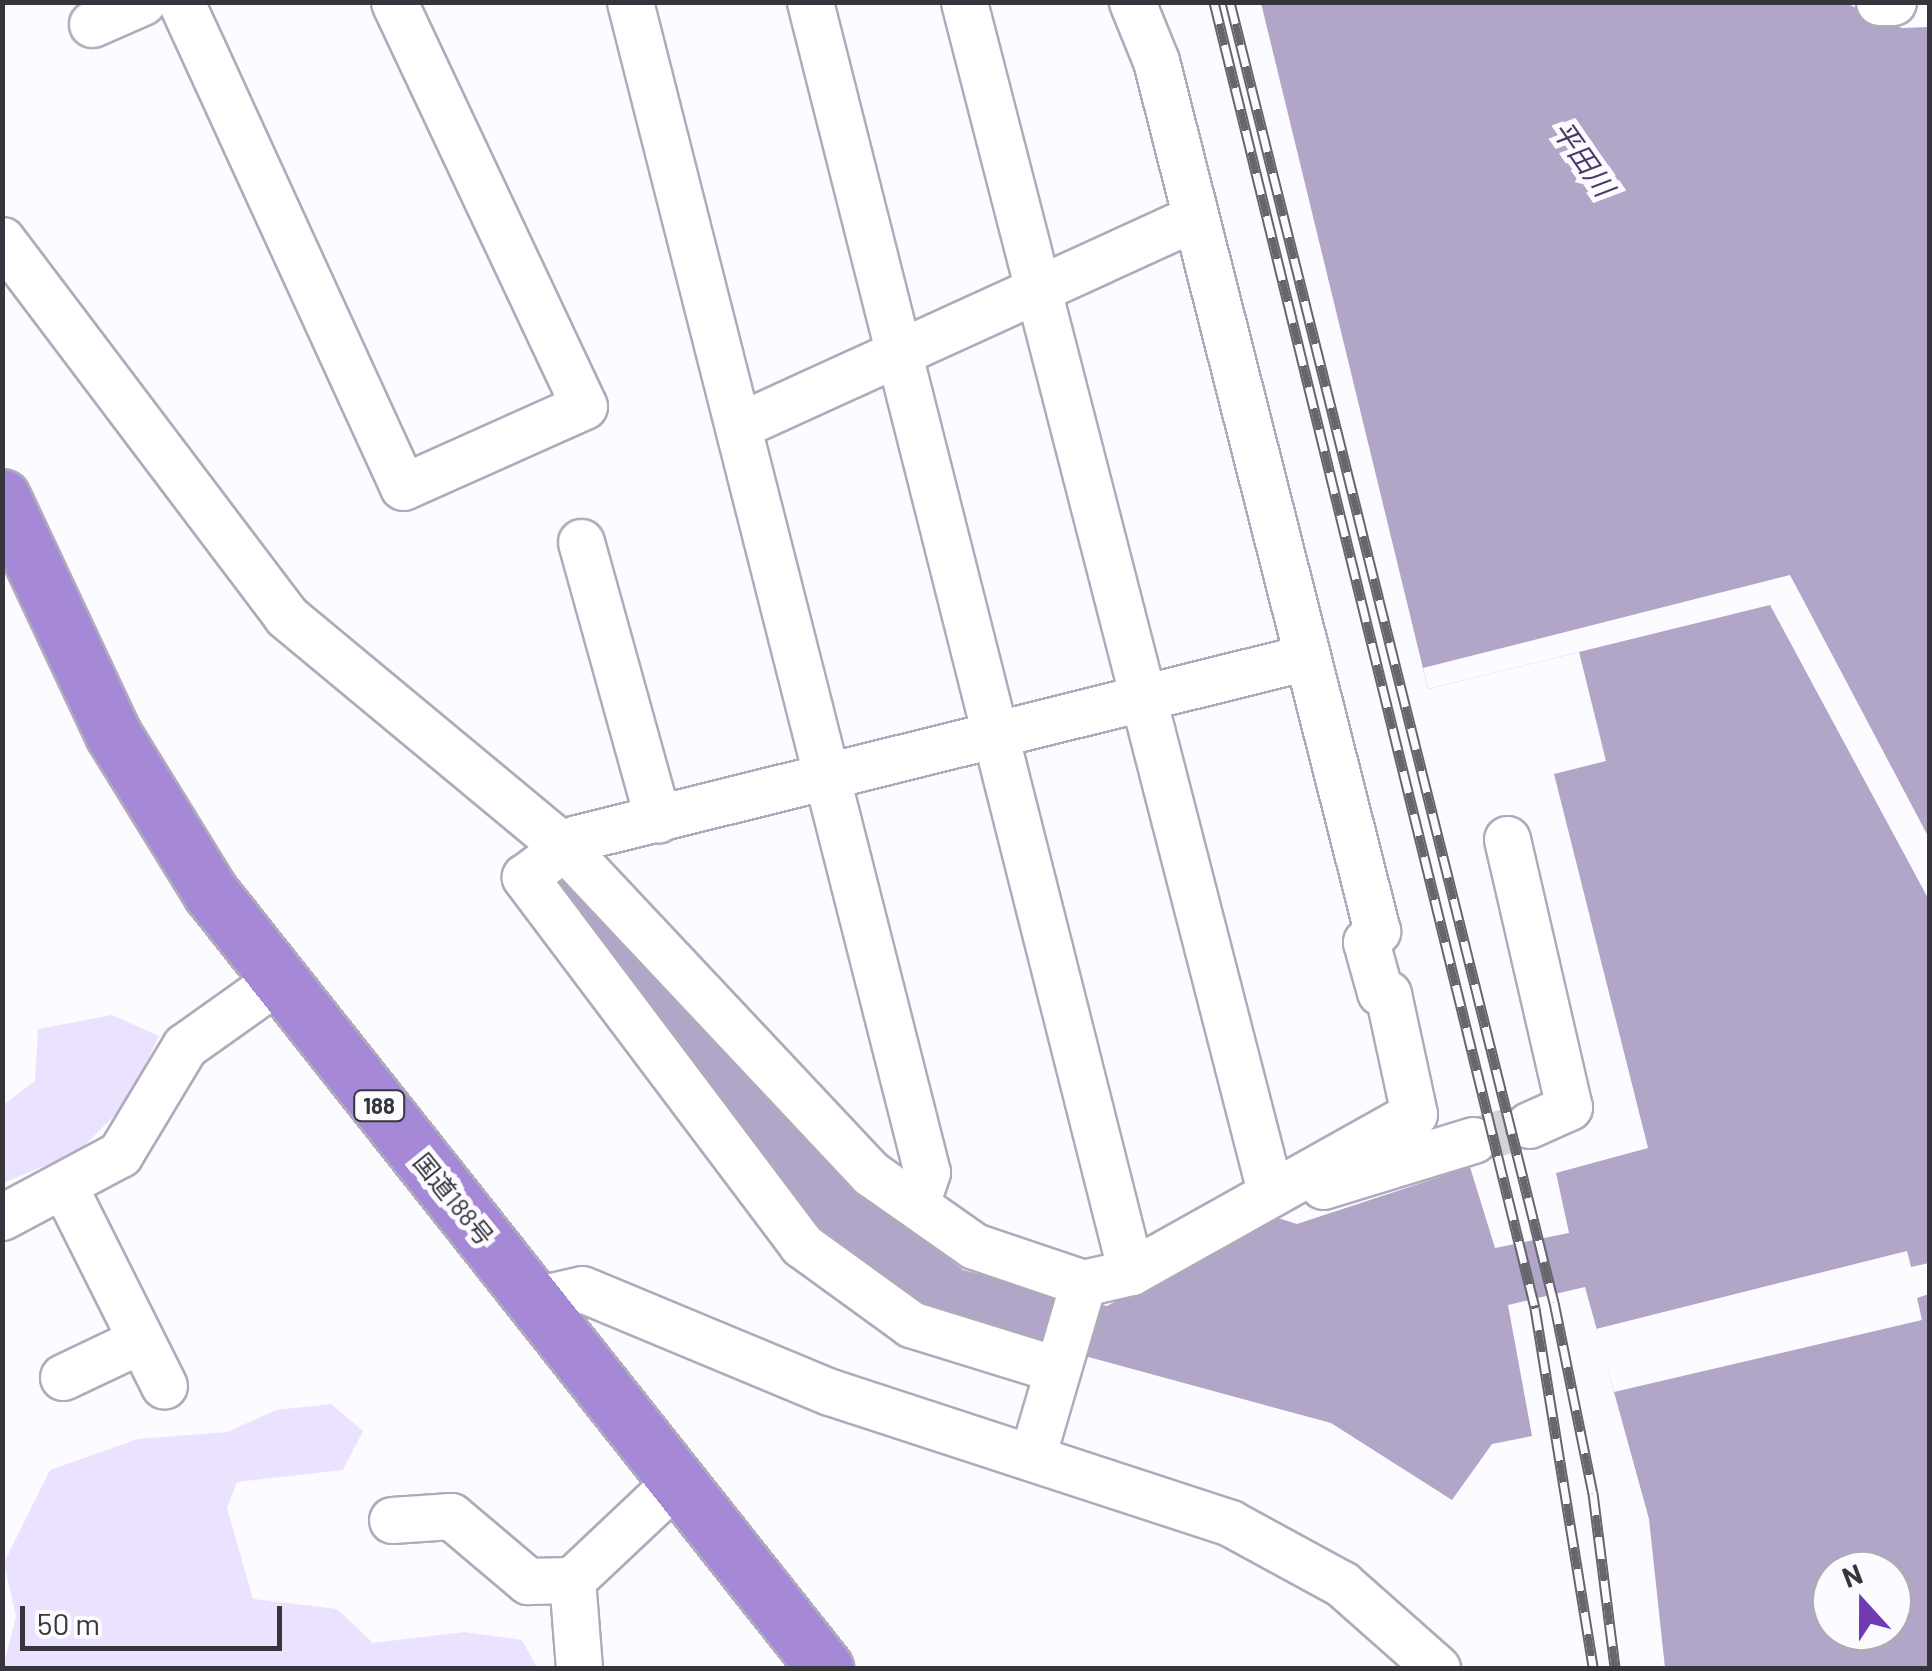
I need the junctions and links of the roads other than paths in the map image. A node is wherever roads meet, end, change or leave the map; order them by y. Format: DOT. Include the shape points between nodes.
graph roads {
  1 [pos="142,2"];
  2 [pos="181,2"];
  3 [pos="394,2"];
  4 [pos="630,2"];
  5 [pos="810,2"];
  6 [pos="964,2"];
  7 [pos="1132,2"];
  8 [pos="1880,2"];
  9 [pos="1893,2"];
  10 [pos="92,24"];
  11 [pos="1194,218"];
  12 [pos="2,240"];
  13 [pos="1036,290"];
  14 [pos="899,354"];
  15 [pos="738,426"];
  16 [pos="2,498"];
  17 [pos="582,542"];
  18 [pos="1303,658"];
  19 [pos="1141,698"];
  20 [pos="995,735"];
  21 [pos="823,780"];
  22 [pos="658,819"];
  23 [pos="1507,839"];
  24 [pos="549,856"];
  25 [pos="278,980"];
  26 [pos="1528,1125"];
  27 [pos="1473,1140"];
  28 [pos="1278,1183"];
  29 [pos="65,1188"];
  30 [pos="916,1204"];
  31 [pos="2,1217"];
  32 [pos="1131,1272"];
  33 [pos="1081,1290"];
  34 [pos="534,1300"];
  35 [pos="140,1340"];
  36 [pos="1058,1361"];
  37 [pos="64,1376"];
  38 [pos="164,1386"];
  39 [pos="1032,1457"];
  40 [pos="674,1484"];
  41 [pos="392,1520"];
  42 [pos="572,1580"];
  43 [pos="579,1668"];
  44 [pos="826,1668"];
  45 [pos="1437,1668"];
  1 -- 10 [label="street"];
  2 -- 3 [label="street" via="403,488 584,406"];
  4 -- 15 [label="street"];
  5 -- 14 [label="street"];
  6 -- 13 [label="street"];
  7 -- 11 [label="street"];
  8 -- 9 [label="street"];
  11 -- 13 [label="street"];
  11 -- 18 [label="street"];
  12 -- 24 [label="street" via="286,616"];
  13 -- 14 [label="street"];
  13 -- 19 [label="street"];
  14 -- 15 [label="street"];
  14 -- 20 [label="street"];
  15 -- 21 [label="street"];
  16 -- 25 [label="highway, 国道188号 / 188" via="145,792"];
  17 -- 22 [label="street"];
  18 -- 19 [label="street"];
  18 -- 28 [label="street" via="1378,931 1366,942 1380,992 1388,994 1414,1114"];
  19 -- 20 [label="street"];
  19 -- 28 [label="street"];
  20 -- 21 [label="street"];
  20 -- 32 [label="street"];
  21 -- 22 [label="street"];
  21 -- 30 [label="street" via="927,1172"];
  22 -- 24 [label="street"];
  23 -- 26 [label="street" via="1569,1107"];
  24 -- 30 [label="street" via="852,1157"];
  24 -- 36 [label="street" via="525,878 802,1245 911,1324"];
  25 -- 29 [label="street" via="184,1046 136,1138"];
  25 -- 34 [label="highway, 国道188号 / 188"];
  27 -- 28 [label="street" via="1308,1191"];
  28 -- 32 [label="street"];
  29 -- 31 [label="street"];
  29 -- 35 [label="street"];
  30 -- 33 [label="street" via="974,1246"];
  32 -- 33 [label="street"];
  33 -- 36 [label="street"];
  34 -- 39 [label="street" via="582,1289 830,1392"];
  34 -- 40 [label="highway, 国道188号 / 188"];
  35 -- 37 [label="street"];
  35 -- 38 [label="street"];
  36 -- 39 [label="street"];
  39 -- 45 [label="street" via="1230,1523 1342,1584"];
  40 -- 42 [label="street"];
  40 -- 44 [label="highway, 国道188号 / 188"];
  41 -- 42 [label="street" via="452,1516 528,1581"];
  42 -- 43 [label="street"];
}
